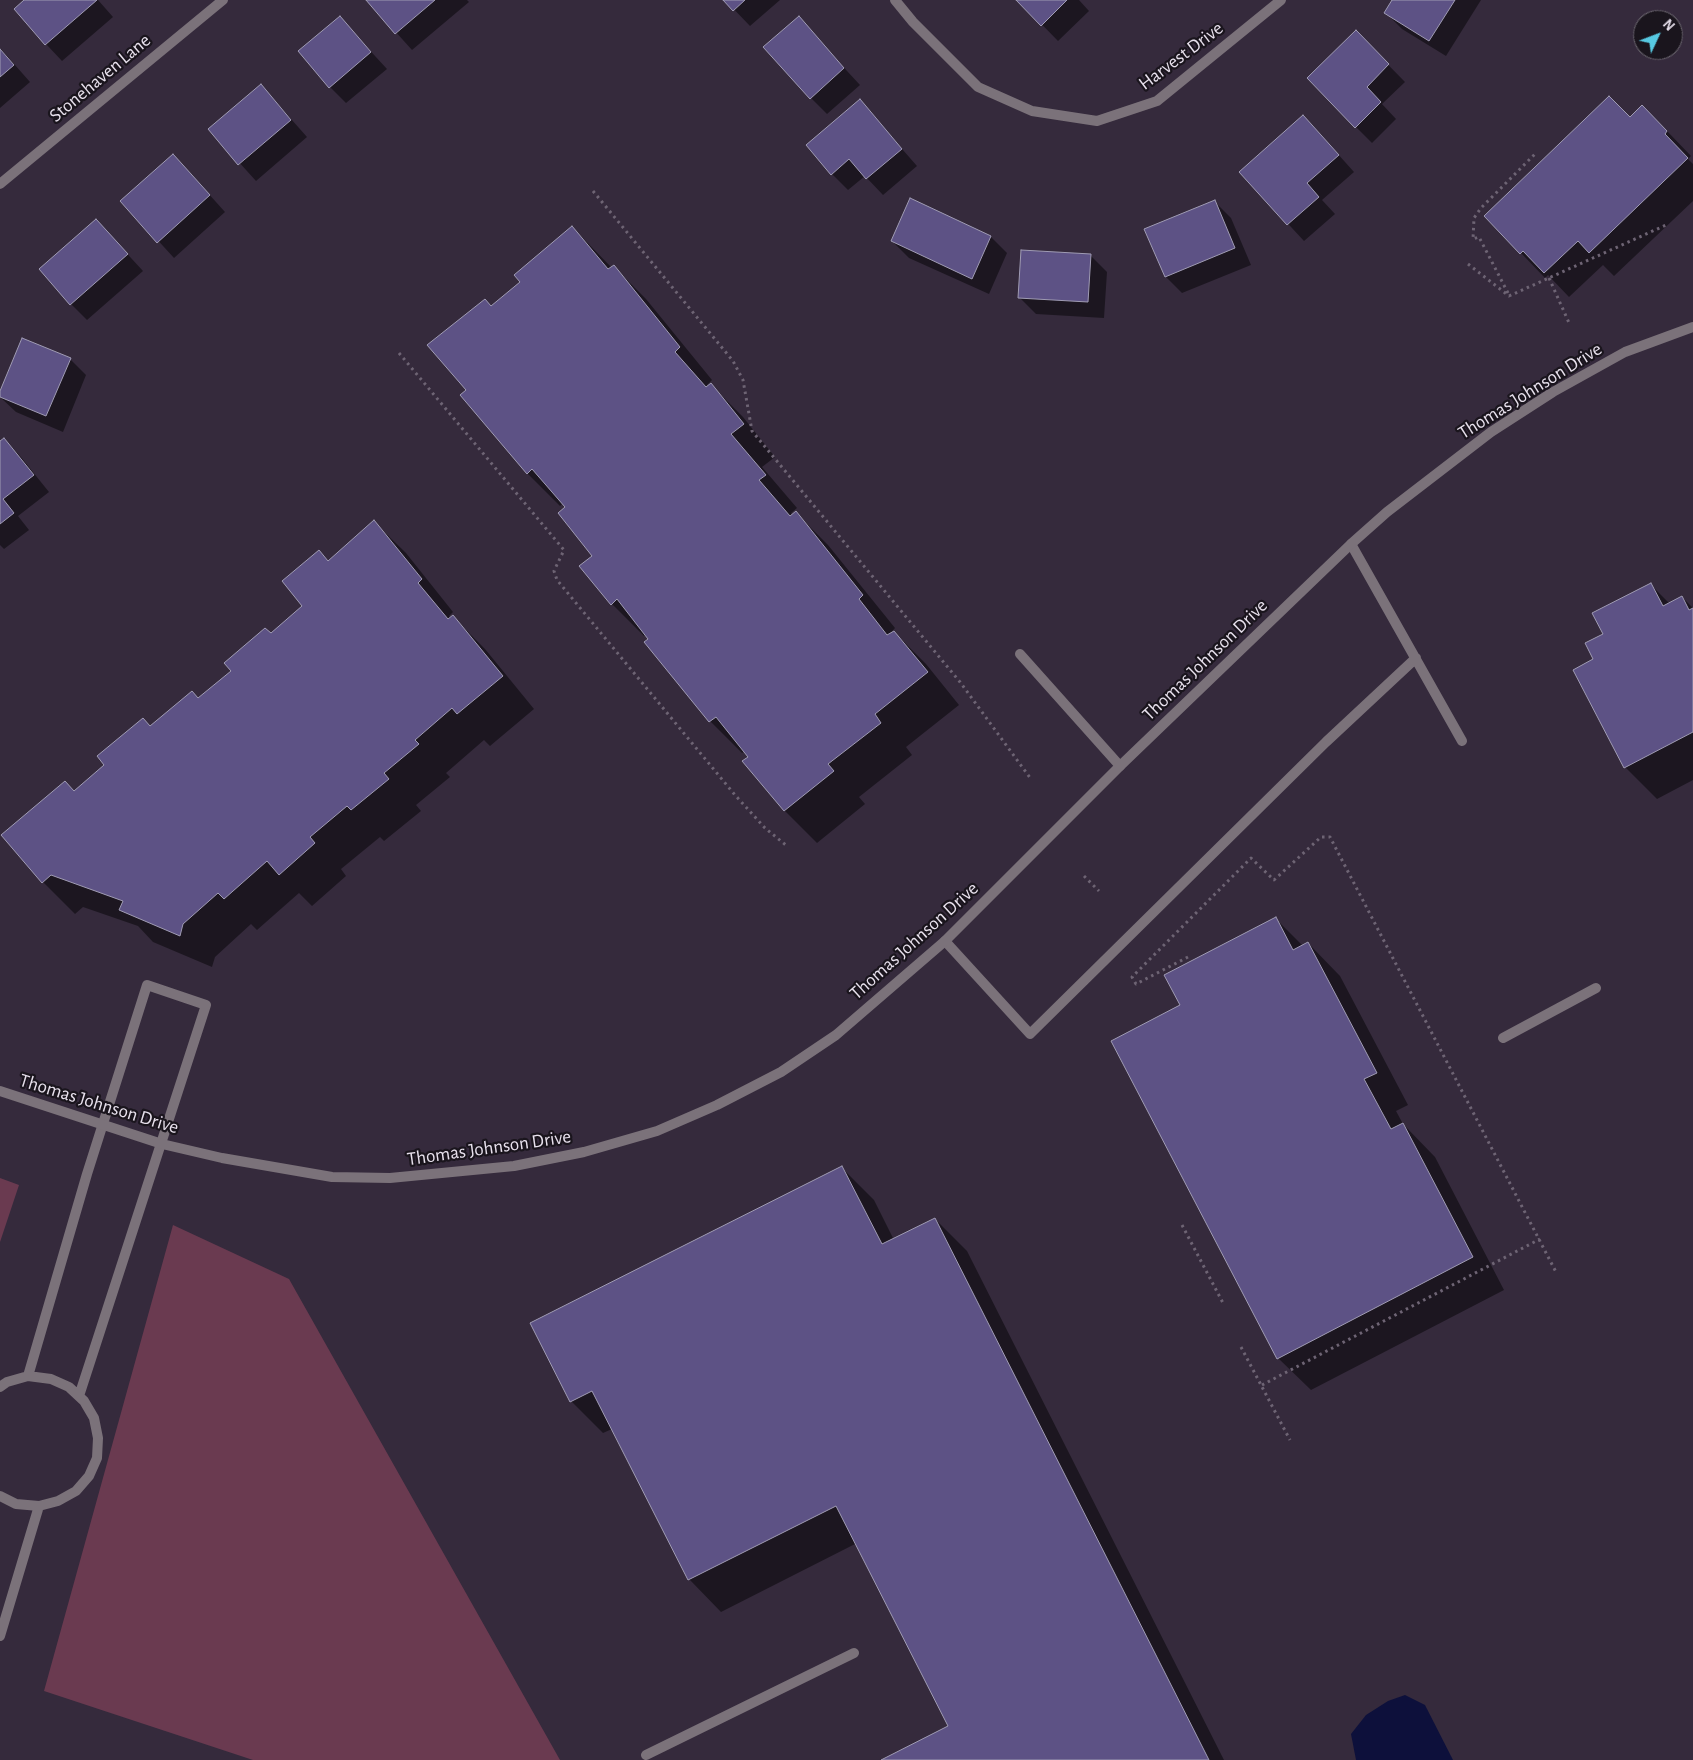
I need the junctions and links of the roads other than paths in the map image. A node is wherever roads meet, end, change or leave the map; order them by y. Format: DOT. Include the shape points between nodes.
graph roads {
  1 [pos="223,0"];
  2 [pos="896,0"];
  3 [pos="1281,0"];
  4 [pos="0,184"];
  5 [pos="1693,327"];
  6 [pos="1350,544"];
  7 [pos="1020,654"];
  8 [pos="1416,658"];
  9 [pos="1462,741"];
  10 [pos="1120,766"];
  11 [pos="945,941"];
  12 [pos="1596,988"];
  13 [pos="1503,1038"];
  14 [pos="0,1091"];
  15 [pos="103,1124"];
  16 [pos="162,1144"];
  17 [pos="28,1376"];
  18 [pos="0,1387"];
  19 [pos="79,1396"];
  20 [pos="0,1496"];
  21 [pos="39,1506"];
  22 [pos="0,1636"];
  23 [pos="854,1653"];
  24 [pos="646,1755"];
  1 -- 4 [label="street, Stonehaven Lane"];
  2 -- 3 [label="street, Harvest Drive" via="913,22 978,87 1032,111 1097,121 1156,101"];
  5 -- 6 [label="street, Thomas Johnson Drive" via="1625,352 1538,402 1491,432"];
  6 -- 8 [label="street"];
  6 -- 10 [label="street, Thomas Johnson Drive"];
  7 -- 10 [label="street"];
  8 -- 9 [label="street"];
  8 -- 11 [label="street" via="1326,742 1030,1034"];
  10 -- 11 [label="street, Thomas Johnson Drive"];
  11 -- 16 [label="street, Thomas Johnson Drive" via="836,1035 781,1072 717,1106 657,1131 584,1152 453,1174 370,1178 332,1177 277,1169"];
  12 -- 13 [label="street"];
  14 -- 15 [label="street, Thomas Johnson Drive"];
  15 -- 16 [label="street, Thomas Johnson Drive"];
  15 -- 16 [label="street" via="147,985 206,1005"];
  15 -- 17 [label="street"];
  16 -- 19 [label="street"];
  17 -- 18 [label="street"];
  17 -- 19 [label="street" via="51,1379 69,1387"];
  19 -- 21 [label="street" via="94,1418 98,1438 96,1458 89,1476 76,1491 58,1501"];
  20 -- 21 [label="street" via="16,1504"];
  21 -- 22 [label="street"];
  23 -- 24 [label="street"];
}
